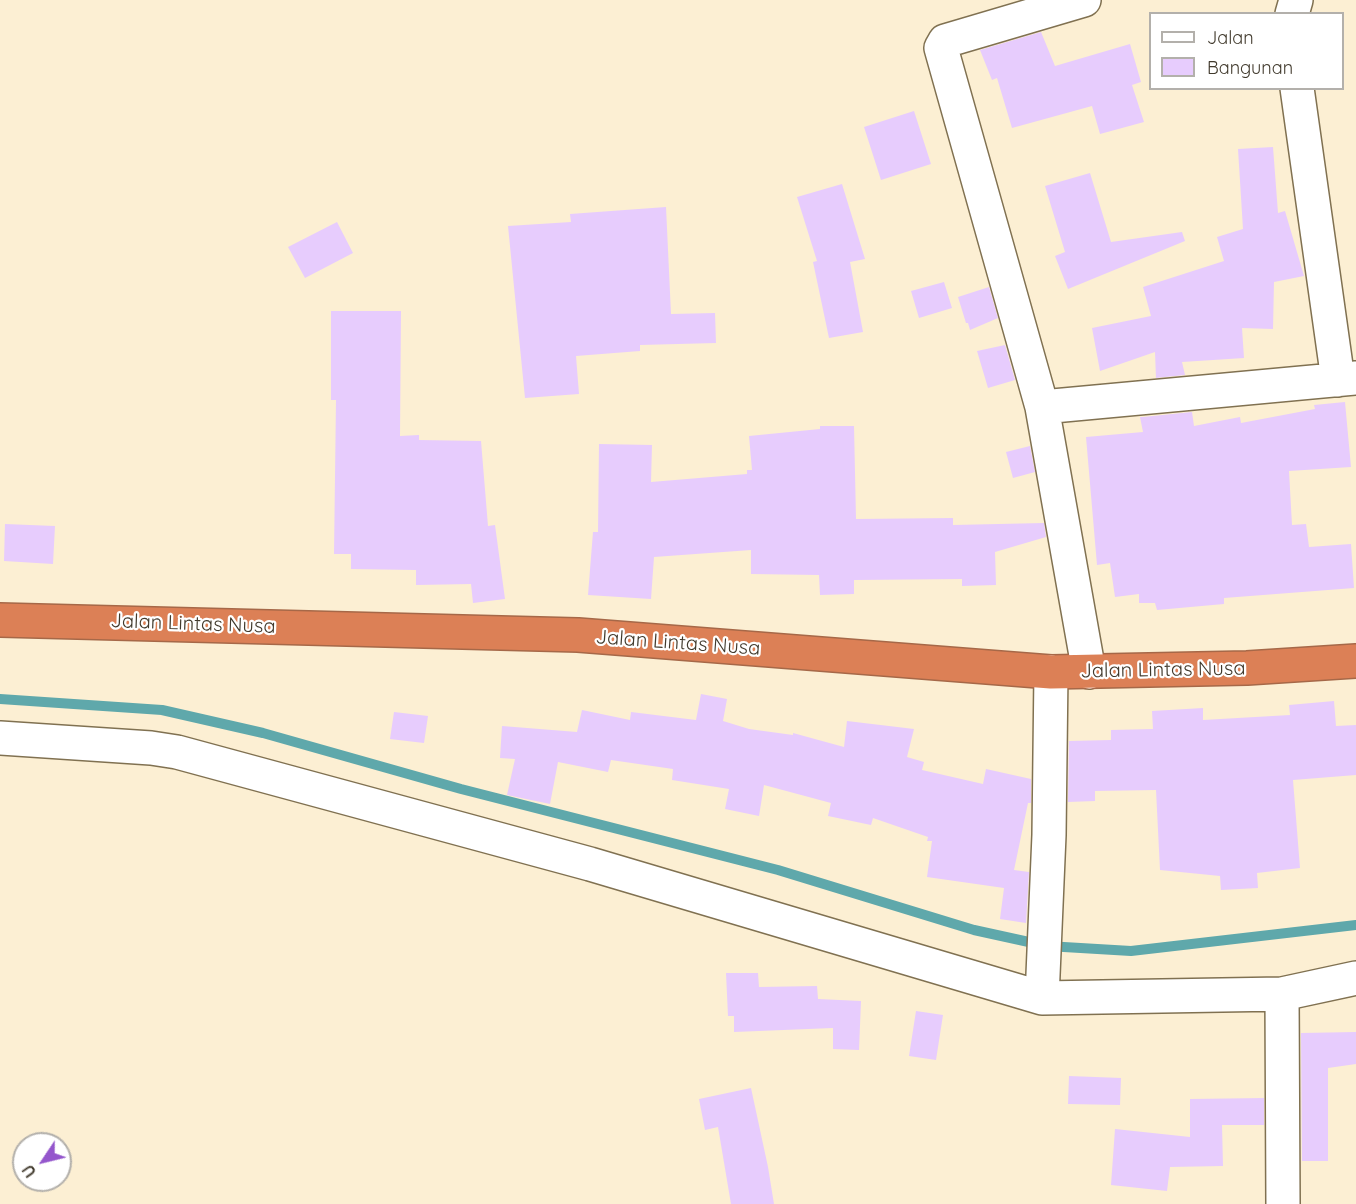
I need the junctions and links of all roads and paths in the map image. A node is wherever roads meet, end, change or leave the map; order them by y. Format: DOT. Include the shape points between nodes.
graph roads {
  1 [pos="1084,0"];
  2 [pos="1297,90"];
  3 [pos="1347,379"];
  4 [pos="1042,407"];
  5 [pos="0,620"];
  6 [pos="1356,661"];
  7 [pos="1051,672"];
  8 [pos="1089,672"];
  9 [pos="0,738"];
  10 [pos="1356,978"];
  11 [pos="1282,994"];
  12 [pos="1042,998"];
  13 [pos="1283,1204"];
  1 -- 4 [label="street" via="945,41 941,48"];
  2 -- 3 [label="street"];
  3 -- 4 [label="street"];
  4 -- 8 [label="street"];
  5 -- 7 [label="highway, Jalan Lintas Nusa" via="578,635"];
  6 -- 8 [label="highway, Jalan Lintas Nusa"];
  7 -- 8 [label="highway, Jalan Lintas Nusa"];
  7 -- 12 [label="street"];
  9 -- 12 [label="street" via="177,752 590,864"];
  10 -- 11 [label="street"];
  11 -- 12 [label="street"];
  11 -- 13 [label="street"];
}
